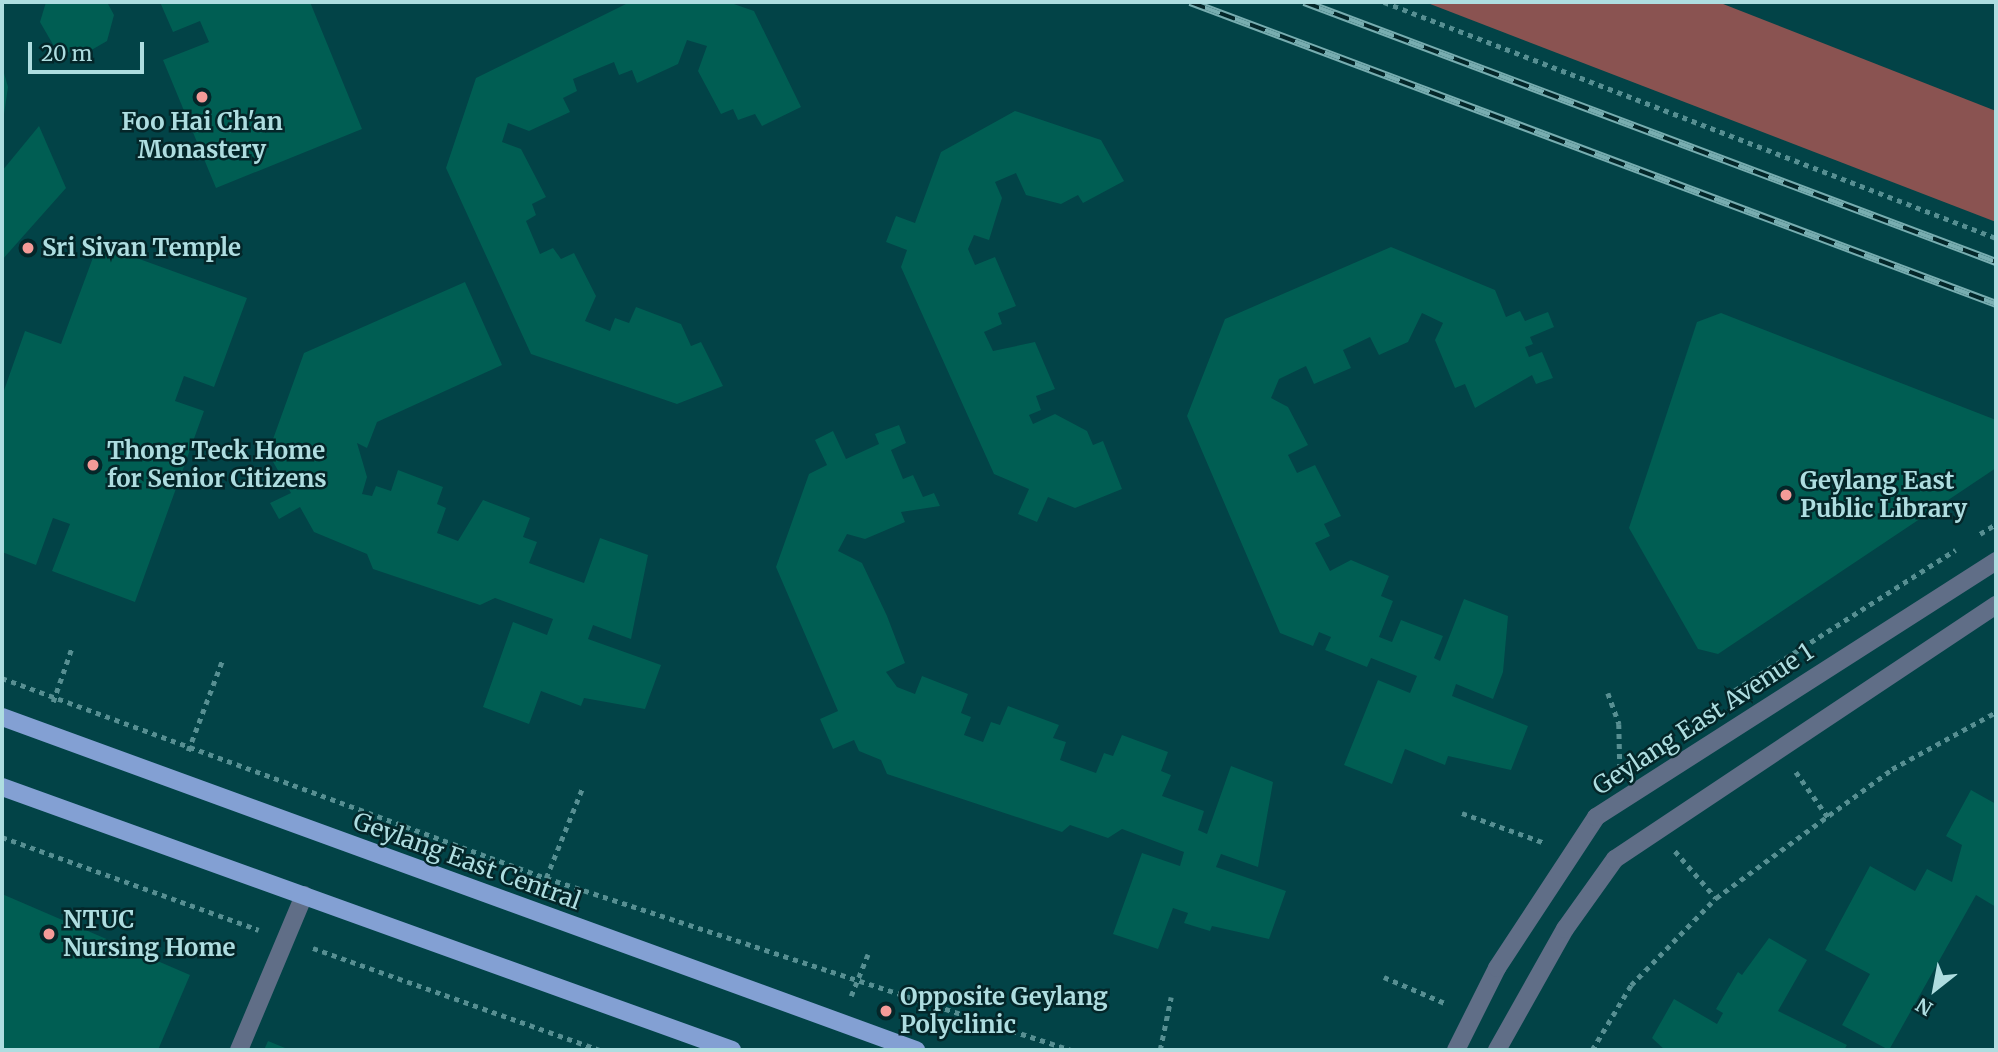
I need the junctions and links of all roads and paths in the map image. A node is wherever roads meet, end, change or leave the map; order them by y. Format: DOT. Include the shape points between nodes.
graph roads {
  1 [pos="1384,2"];
  2 [pos="1996,238"];
  3 [pos="1996,524"];
  4 [pos="1973,538"];
  5 [pos="1961,545"];
  6 [pos="1996,561"];
  7 [pos="1996,605"];
  8 [pos="1811,639"];
  9 [pos="72,647"];
  10 [pos="222,661"];
  11 [pos="2,678"];
  12 [pos="1608,693"];
  13 [pos="54,700"];
  14 [pos="1996,712"];
  15 [pos="2,717"];
  16 [pos="42,732"];
  17 [pos="1778,747"];
  18 [pos="188,749"];
  19 [pos="1620,771"];
  20 [pos="176,781"];
  21 [pos="2,787"];
  22 [pos="582,789"];
  23 [pos="1462,813"];
  24 [pos="1830,820"];
  25 [pos="1656,829"];
  26 [pos="1570,856"];
  27 [pos="546,878"];
  28 [pos="304,895"];
  29 [pos="1716,898"];
  30 [pos="868,954"];
  31 [pos="1384,977"];
  32 [pos="857,981"];
  33 [pos="1171,997"];
  34 [pos="1474,1014"];
  35 [pos="840,1022"];
  36 [pos="239,1050"];
  37 [pos="732,1050"];
  38 [pos="916,1050"];
  39 [pos="1071,1050"];
  40 [pos="1160,1050"];
  41 [pos="1456,1050"];
  42 [pos="1497,1050"];
  43 [pos="1592,1050"];
  1 -- 2 [label="path"];
  3 -- 4 [label="path"];
  5 -- 8 [label="path"];
  6 -- 26 [label="street, Geylang East Avenue 1" via="1596,817"];
  7 -- 17 [label="street"];
  9 -- 13 [label="path"];
  10 -- 18 [label="path"];
  11 -- 13 [label="path"];
  12 -- 19 [label="path" via="1619,724"];
  13 -- 16 [label="path"];
  13 -- 18 [label="path"];
  14 -- 24 [label="path" via="1892,769"];
  15 -- 16 [label="main road, Geylang East Central"];
  16 -- 20 [label="main road, Geylang East Central"];
  17 -- 24 [label="path"];
  17 -- 25 [label="street"];
  18 -- 20 [label="path"];
  18 -- 27 [label="path"];
  20 -- 35 [label="main road, Geylang East Central"];
  21 -- 28 [label="main road"];
  22 -- 27 [label="path"];
  23 -- 26 [label="path"];
  24 -- 29 [label="path"];
  25 -- 29 [label="path"];
  25 -- 42 [label="street" via="1615,859 1590,893"];
  26 -- 34 [label="street, Geylang East Avenue 1"];
  27 -- 32 [label="path"];
  28 -- 36 [label="street"];
  28 -- 37 [label="main road"];
  29 -- 43 [label="path" via="1631,985"];
  30 -- 32 [label="path"];
  31 -- 34 [label="path"];
  32 -- 35 [label="path"];
  32 -- 39 [label="path"];
  33 -- 40 [label="path"];
  34 -- 41 [label="street, Geylang East Avenue 1"];
  35 -- 38 [label="main road, Geylang East Central"];
}
